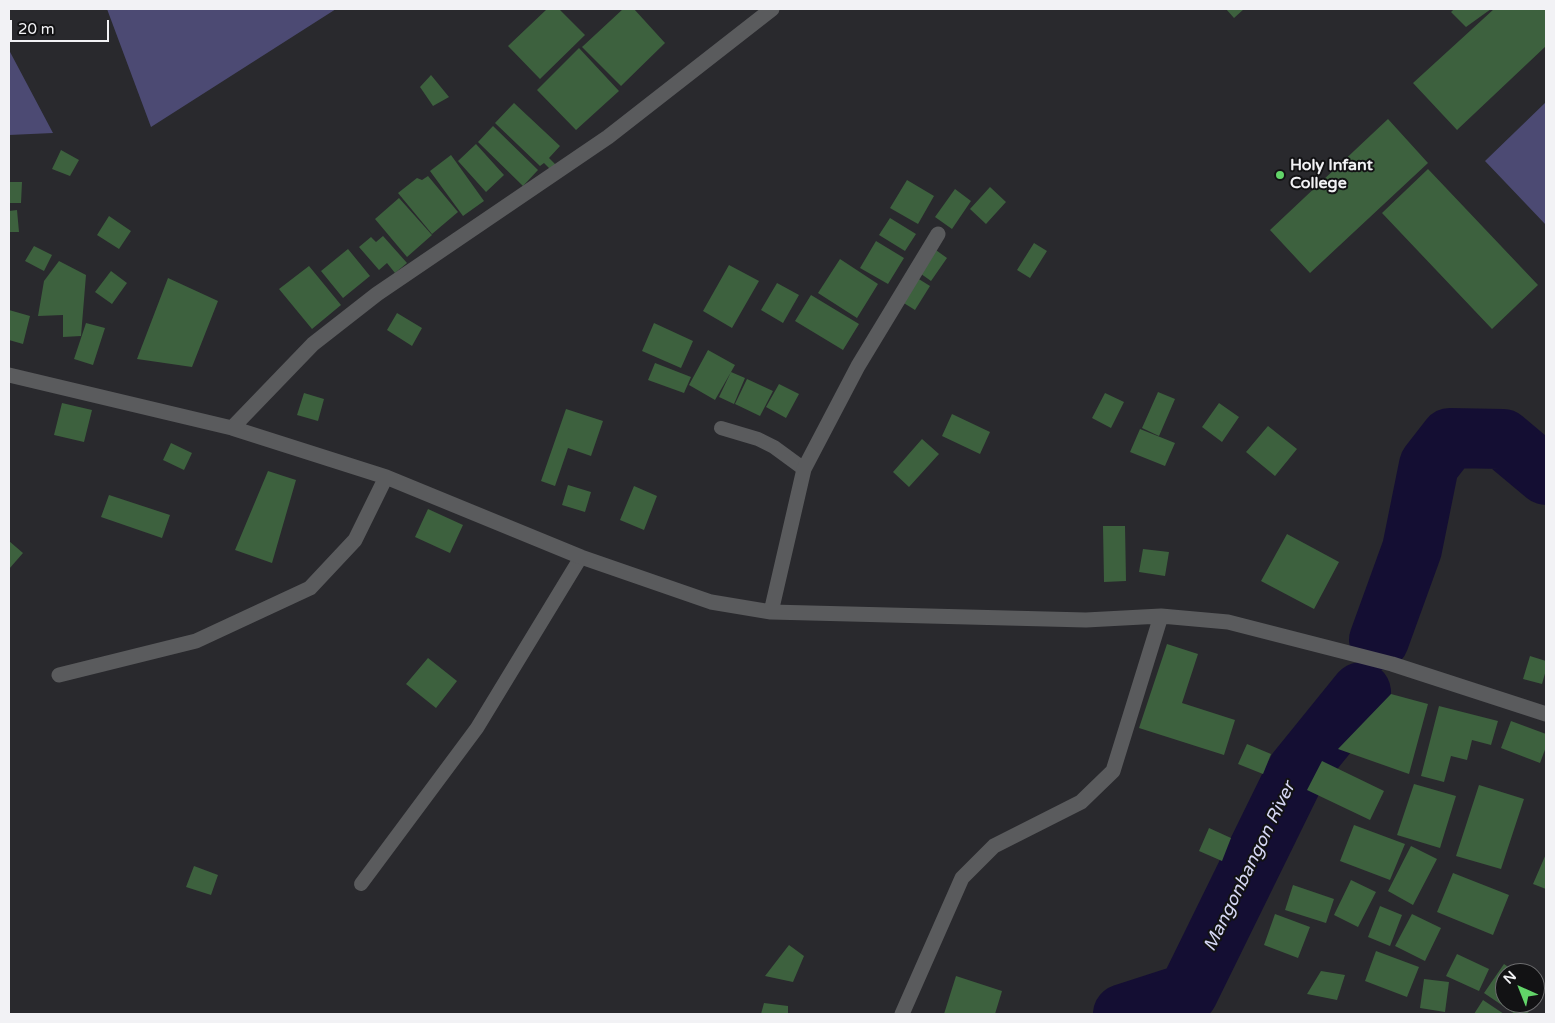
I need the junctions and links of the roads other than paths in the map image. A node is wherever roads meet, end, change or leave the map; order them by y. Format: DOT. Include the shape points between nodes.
graph roads {
  1 [pos="772,9"];
  2 [pos="938,234"];
  3 [pos="9,375"];
  4 [pos="232,428"];
  5 [pos="721,428"];
  6 [pos="804,469"];
  7 [pos="386,478"];
  8 [pos="581,557"];
  9 [pos="771,612"];
  10 [pos="1161,616"];
  11 [pos="59,675"];
  12 [pos="1546,714"];
  13 [pos="362,884"];
  14 [pos="902,1014"];
  1 -- 4 [label="street" via="608,137 377,294 313,344"];
  2 -- 6 [label="street" via="858,366"];
  3 -- 4 [label="street"];
  4 -- 7 [label="street"];
  5 -- 6 [label="lane" via="758,438"];
  6 -- 9 [label="street"];
  7 -- 8 [label="street"];
  7 -- 11 [label="street" via="355,540 310,588 196,641"];
  8 -- 9 [label="street" via="711,602"];
  8 -- 13 [label="lane" via="477,728"];
  9 -- 10 [label="street" via="1086,620"];
  10 -- 12 [label="street" via="1228,622 1346,651"];
  10 -- 14 [label="street" via="1113,772 1081,802 994,846 962,878"];
}
